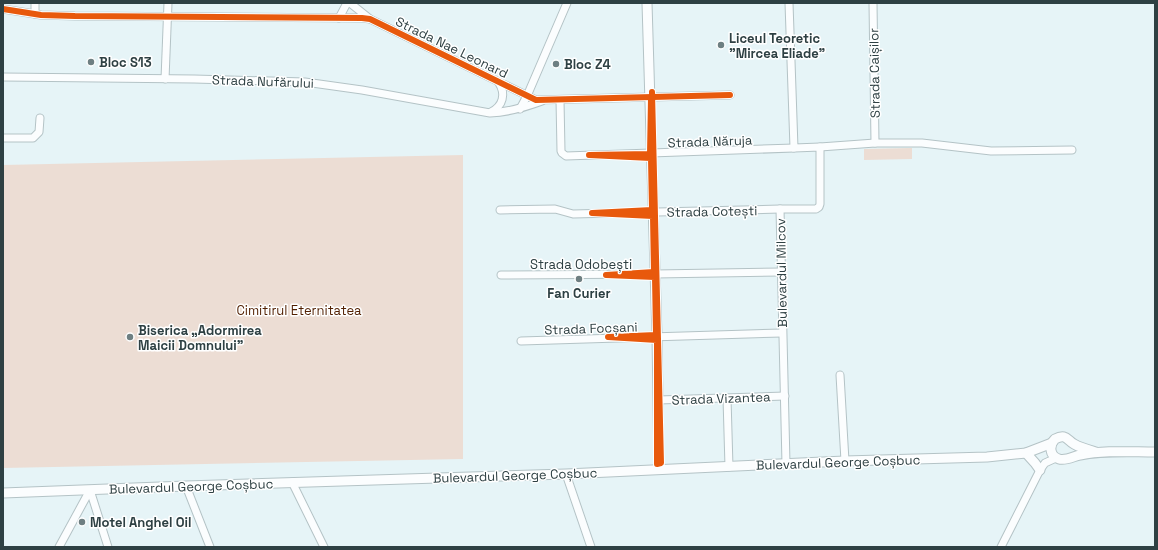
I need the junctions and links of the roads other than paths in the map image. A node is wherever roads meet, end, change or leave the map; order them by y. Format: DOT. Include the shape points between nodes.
graph roads {
  1 [pos="35,3"];
  2 [pos="168,3"];
  3 [pos="349,3"];
  4 [pos="567,3"];
  5 [pos="647,3"];
  6 [pos="789,3"];
  7 [pos="873,3"];
  8 [pos="3,9"];
  9 [pos="35,14"];
  10 [pos="166,17"];
  11 [pos="340,18"];
  12 [pos="370,19"];
  13 [pos="3,78"];
  14 [pos="165,79"];
  15 [pos="499,82"];
  16 [pos="531,87"];
  17 [pos="516,91"];
  18 [pos="730,95"];
  19 [pos="527,96"];
  20 [pos="650,97"];
  21 [pos="560,100"];
  22 [pos="542,101"];
  23 [pos="520,109"];
  24 [pos="490,113"];
  25 [pos="40,118"];
  26 [pos="3,138"];
  27 [pos="876,143"];
  28 [pos="820,147"];
  29 [pos="794,148"];
  30 [pos="1072,150"];
  31 [pos="651,154"];
  32 [pos="780,209"];
  33 [pos="500,210"];
  34 [pos="653,212"];
  35 [pos="781,272"];
  36 [pos="655,274"];
  37 [pos="501,275"];
  38 [pos="782,332"];
  39 [pos="657,336"];
  40 [pos="521,341"];
  41 [pos="840,375"];
  42 [pos="785,396"];
  43 [pos="727,398"];
  44 [pos="658,400"];
  45 [pos="1052,444"];
  46 [pos="1073,444"];
  47 [pos="1096,452"];
  48 [pos="1155,452"];
  49 [pos="1026,453"];
  50 [pos="1055,457"];
  51 [pos="1067,458"];
  52 [pos="845,461"];
  53 [pos="786,464"];
  54 [pos="729,467"];
  55 [pos="659,469"];
  56 [pos="1040,470"];
  57 [pos="566,474"];
  58 [pos="292,482"];
  59 [pos="186,486"];
  60 [pos="90,490"];
  61 [pos="4,493"];
  62 [pos="59,547"];
  63 [pos="108,547"];
  64 [pos="210,547"];
  65 [pos="324,547"];
  66 [pos="591,547"];
  67 [pos="1001,547"];
  1 -- 9 [label="street"];
  2 -- 10 [label="street"];
  3 -- 11 [label="street"];
  3 -- 12 [label="street"];
  4 -- 16 [label="street"];
  5 -- 20 [label="main road"];
  6 -- 29 [label="street"];
  7 -- 27 [label="street, Strada Caișilor"];
  8 -- 9 [label="street, Strada Nae Leonard"];
  9 -- 10 [label="street, Strada Nae Leonard"];
  10 -- 11 [label="street, Strada Nae Leonard"];
  10 -- 14 [label="street"];
  11 -- 12 [label="street, Strada Nae Leonard"];
  12 -- 15 [label="street, Strada Nae Leonard"];
  13 -- 14 [label="street, Strada Nufărului"];
  14 -- 24 [label="street, Strada Nufărului" via="304,82"];
  15 -- 17 [label="street, Strada Nae Leonard"];
  15 -- 24 [label="street" via="502,100"];
  16 -- 17 [label="street"];
  16 -- 19 [label="street"];
  16 -- 22 [label="street" via="535,96"];
  17 -- 19 [label="street, Strada Nae Leonard"];
  18 -- 20 [label="street, Strada Nae Leonard"];
  19 -- 22 [label="street, Strada Nae Leonard"];
  19 -- 23 [label="street"];
  20 -- 21 [label="street, Strada Nae Leonard"];
  20 -- 31 [label="main road"];
  21 -- 22 [label="street, Strada Nae Leonard"];
  21 -- 31 [label="street, Strada Năruja" via="561,151 564,155"];
  22 -- 23 [label="street, Strada Nufărului"];
  23 -- 24 [label="street, Strada Nufărului"];
  25 -- 26 [label="street" via="39,132 33,138"];
  27 -- 28 [label="street"];
  27 -- 30 [label="street" via="922,143 991,151"];
  28 -- 29 [label="street"];
  28 -- 32 [label="street, Bulevardul Milcov" via="819,207"];
  29 -- 31 [label="street, Strada Năruja"];
  31 -- 34 [label="main road"];
  32 -- 34 [label="street, Strada Cotești"];
  32 -- 35 [label="street, Bulevardul Milcov"];
  33 -- 34 [label="street, Strada Cotești" via="555,209 573,214"];
  34 -- 36 [label="main road"];
  35 -- 36 [label="street, Strada Odobești"];
  35 -- 38 [label="street, Bulevardul Milcov"];
  36 -- 37 [label="street, Strada Odobești"];
  36 -- 39 [label="main road"];
  38 -- 39 [label="street, Strada Focșani"];
  38 -- 42 [label="street, Bulevardul Milcov"];
  39 -- 40 [label="street, Strada Focșani"];
  39 -- 44 [label="main road"];
  41 -- 52 [label="street"];
  42 -- 43 [label="street, Strada Vizantea"];
  42 -- 53 [label="street, Bulevardul Milcov"];
  43 -- 44 [label="street, Strada Vizantea"];
  43 -- 54 [label="street"];
  44 -- 55 [label="main road"];
  45 -- 46 [label="main road, Bulevardul George Coșbuc" via="1061,436"];
  45 -- 49 [label="main road, Bulevardul George Coșbuc"];
  45 -- 50 [label="main road" via="1051,449"];
  46 -- 47 [label="main road, Bulevardul George Coșbuc"];
  46 -- 51 [label="main road" via="1073,452"];
  47 -- 48 [label="main road, Bulevardul George Coșbuc"];
  47 -- 51 [label="main road, Bulevardul George Coșbuc"];
  49 -- 50 [label="main road, Bulevardul George Coșbuc"];
  49 -- 52 [label="main road, Bulevardul George Coșbuc" via="987,457"];
  49 -- 56 [label="main road"];
  50 -- 51 [label="main road, Bulevardul George Coșbuc"];
  50 -- 56 [label="street" via="1045,463"];
  52 -- 53 [label="main road, Bulevardul George Coșbuc"];
  53 -- 54 [label="main road, Bulevardul George Coșbuc"];
  54 -- 55 [label="main road, Bulevardul George Coșbuc"];
  55 -- 57 [label="main road, Bulevardul George Coșbuc"];
  56 -- 67 [label="street"];
  57 -- 58 [label="main road, Bulevardul George Coșbuc"];
  57 -- 66 [label="street"];
  58 -- 59 [label="main road, Bulevardul George Coșbuc"];
  58 -- 65 [label="street"];
  59 -- 60 [label="main road, Bulevardul George Coșbuc"];
  59 -- 64 [label="street"];
  60 -- 61 [label="main road, Bulevardul George Coșbuc"];
  60 -- 62 [label="street"];
  60 -- 63 [label="street"];
}
